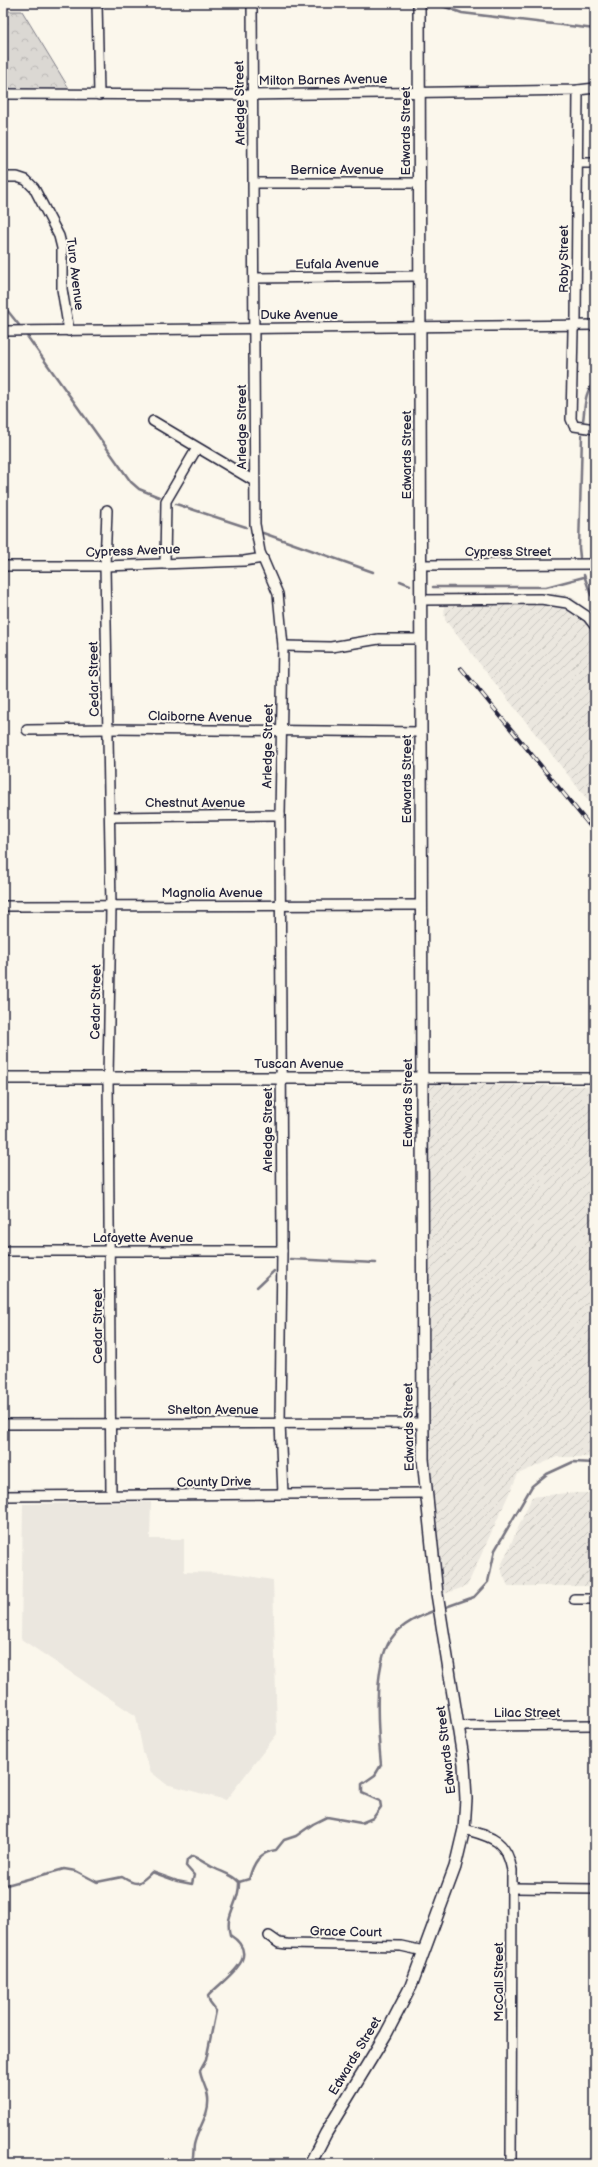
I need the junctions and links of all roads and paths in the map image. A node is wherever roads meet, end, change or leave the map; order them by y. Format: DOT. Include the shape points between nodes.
graph roads {
  1 [pos="97,3"];
  2 [pos="252,3"];
  3 [pos="419,3"];
  4 [pos="595,88"];
  5 [pos="578,90"];
  6 [pos="420,92"];
  7 [pos="3,94"];
  8 [pos="253,94"];
  9 [pos="99,95"];
  10 [pos="577,163"];
  11 [pos="595,163"];
  12 [pos="3,177"];
  13 [pos="254,183"];
  14 [pos="420,183"];
  15 [pos="420,276"];
  16 [pos="255,278"];
  17 [pos="575,325"];
  18 [pos="595,325"];
  19 [pos="421,327"];
  20 [pos="255,328"];
  21 [pos="3,331"];
  22 [pos="69,331"];
  23 [pos="154,421"];
  24 [pos="595,428"];
  25 [pos="197,448"];
  26 [pos="254,481"];
  27 [pos="107,510"];
  28 [pos="263,558"];
  29 [pos="165,564"];
  30 [pos="595,564"];
  31 [pos="422,565"];
  32 [pos="3,566"];
  33 [pos="105,566"];
  34 [pos="421,600"];
  35 [pos="595,626"];
  36 [pos="421,639"];
  37 [pos="282,646"];
  38 [pos="108,729"];
  39 [pos="27,730"];
  40 [pos="281,731"];
  41 [pos="421,732"];
  42 [pos="280,815"];
  43 [pos="110,817"];
  44 [pos="422,905"];
  45 [pos="3,906"];
  46 [pos="280,906"];
  47 [pos="110,907"];
  48 [pos="3,1078"];
  49 [pos="108,1078"];
  50 [pos="281,1078"];
  51 [pos="422,1078"];
  52 [pos="595,1078"];
  53 [pos="3,1251"];
  54 [pos="110,1251"];
  55 [pos="282,1252"];
  56 [pos="280,1423"];
  57 [pos="423,1423"];
  58 [pos="3,1424"];
  59 [pos="111,1424"];
  60 [pos="426,1493"];
  61 [pos="283,1494"];
  62 [pos="110,1495"];
  63 [pos="3,1496"];
  64 [pos="574,1599"];
  65 [pos="595,1599"];
  66 [pos="595,1725"];
  67 [pos="459,1726"];
  68 [pos="464,1829"];
  69 [pos="513,1888"];
  70 [pos="595,1889"];
  71 [pos="269,1936"];
  72 [pos="424,1951"];
  73 [pos="310,2164"];
  74 [pos="511,2164"];
  1 -- 9 [label="street"];
  2 -- 8 [label="street, Arledge Street"];
  3 -- 6 [label="main road, Edwards Street"];
  4 -- 5 [label="street, Milton Barnes Avenue"];
  5 -- 6 [label="street, Milton Barnes Avenue"];
  5 -- 10 [label="street, Roby Street"];
  6 -- 8 [label="street, Milton Barnes Avenue"];
  6 -- 14 [label="main road, Edwards Street"];
  7 -- 9 [label="street, Milton Barnes Avenue"];
  8 -- 9 [label="street, Milton Barnes Avenue"];
  8 -- 13 [label="street, Arledge Street"];
  10 -- 11 [label="street"];
  10 -- 17 [label="street, Roby Street"];
  12 -- 22 [label="street, Turo Avenue" via="17,177 30,184 59,236 62,248 63,300"];
  13 -- 14 [label="street, Bernice Avenue"];
  13 -- 16 [label="street, Arledge Street"];
  14 -- 15 [label="main road, Edwards Street"];
  15 -- 16 [label="street, Eufala Avenue"];
  15 -- 19 [label="main road, Edwards Street"];
  16 -- 20 [label="street, Arledge Street"];
  17 -- 18 [label="street, Duke Avenue"];
  17 -- 19 [label="street, Duke Avenue"];
  17 -- 24 [label="street, Roby Street" via="571,419 574,426"];
  19 -- 20 [label="street, Duke Avenue"];
  19 -- 31 [label="main road, Edwards Street"];
  20 -- 22 [label="street, Duke Avenue"];
  20 -- 26 [label="street, Arledge Street"];
  21 -- 22 [label="street, Duke Avenue"];
  23 -- 25 [label="street"];
  25 -- 26 [label="street"];
  25 -- 29 [label="street" via="166,501"];
  26 -- 28 [label="street, Arledge Street" via="256,532"];
  27 -- 33 [label="street, Cedar Street"];
  28 -- 29 [label="street, Cypress Avenue"];
  28 -- 37 [label="street, Arledge Street" via="278,594"];
  29 -- 33 [label="street, Cypress Avenue"];
  30 -- 31 [label="street, Cypress Street"];
  31 -- 34 [label="main road, Edwards Street"];
  32 -- 33 [label="street, Cypress Avenue"];
  33 -- 38 [label="street, Cedar Street"];
  34 -- 35 [label="street" via="541,599 567,603 588,617"];
  34 -- 36 [label="main road, Edwards Street"];
  36 -- 37 [label="street" via="379,639 331,647"];
  36 -- 41 [label="main road, Edwards Street"];
  37 -- 40 [label="street, Arledge Street"];
  38 -- 39 [label="street, Claiborne Avenue"];
  38 -- 40 [label="street, Claiborne Avenue"];
  38 -- 43 [label="street, Cedar Street"];
  40 -- 41 [label="street, Claiborne Avenue"];
  40 -- 42 [label="street, Arledge Street"];
  41 -- 44 [label="main road, Edwards Street"];
  42 -- 43 [label="street, Chestnut Avenue"];
  42 -- 46 [label="street, Arledge Street"];
  43 -- 47 [label="street, Cedar Street"];
  44 -- 46 [label="street, Magnolia Avenue"];
  44 -- 51 [label="main road, Edwards Street"];
  45 -- 47 [label="street, Magnolia Avenue"];
  46 -- 47 [label="street, Magnolia Avenue"];
  46 -- 50 [label="street, Arledge Street"];
  47 -- 49 [label="street, Cedar Street"];
  48 -- 49 [label="main road, Tuscan Avenue"];
  49 -- 50 [label="main road, Tuscan Avenue"];
  49 -- 54 [label="street, Cedar Street"];
  50 -- 51 [label="main road, Tuscan Avenue"];
  50 -- 55 [label="street, Arledge Street"];
  51 -- 52 [label="street, Tuscan Avenue"];
  51 -- 57 [label="main road, Edwards Street"];
  53 -- 54 [label="street, Lafayette Avenue"];
  54 -- 55 [label="street, Lafayette Avenue"];
  54 -- 59 [label="street, Cedar Street"];
  55 -- 56 [label="street, Arledge Street"];
  56 -- 57 [label="street, Shelton Avenue"];
  56 -- 59 [label="street, Shelton Avenue"];
  56 -- 61 [label="street, Arledge Street"];
  57 -- 60 [label="main road, Edwards Street"];
  58 -- 59 [label="street, Shelton Avenue"];
  59 -- 62 [label="street, Cedar Street"];
  60 -- 61 [label="street, County Drive"];
  60 -- 67 [label="main road, Edwards Street" via="437,1594"];
  61 -- 62 [label="street, County Drive"];
  62 -- 63 [label="street, County Drive"];
  64 -- 65 [label="street"];
  66 -- 67 [label="street, Lilac Street"];
  67 -- 68 [label="main road, Edwards Street" via="465,1776"];
  68 -- 69 [label="street, McCall Street" via="491,1837 504,1847 510,1862"];
  68 -- 72 [label="main road, Edwards Street" via="455,1866"];
  69 -- 70 [label="street"];
  69 -- 74 [label="street, McCall Street"];
  71 -- 72 [label="street, Grace Court" via="278,1943 287,1944 401,1946"];
  72 -- 73 [label="main road, Edwards Street" via="399,2010"];
}
